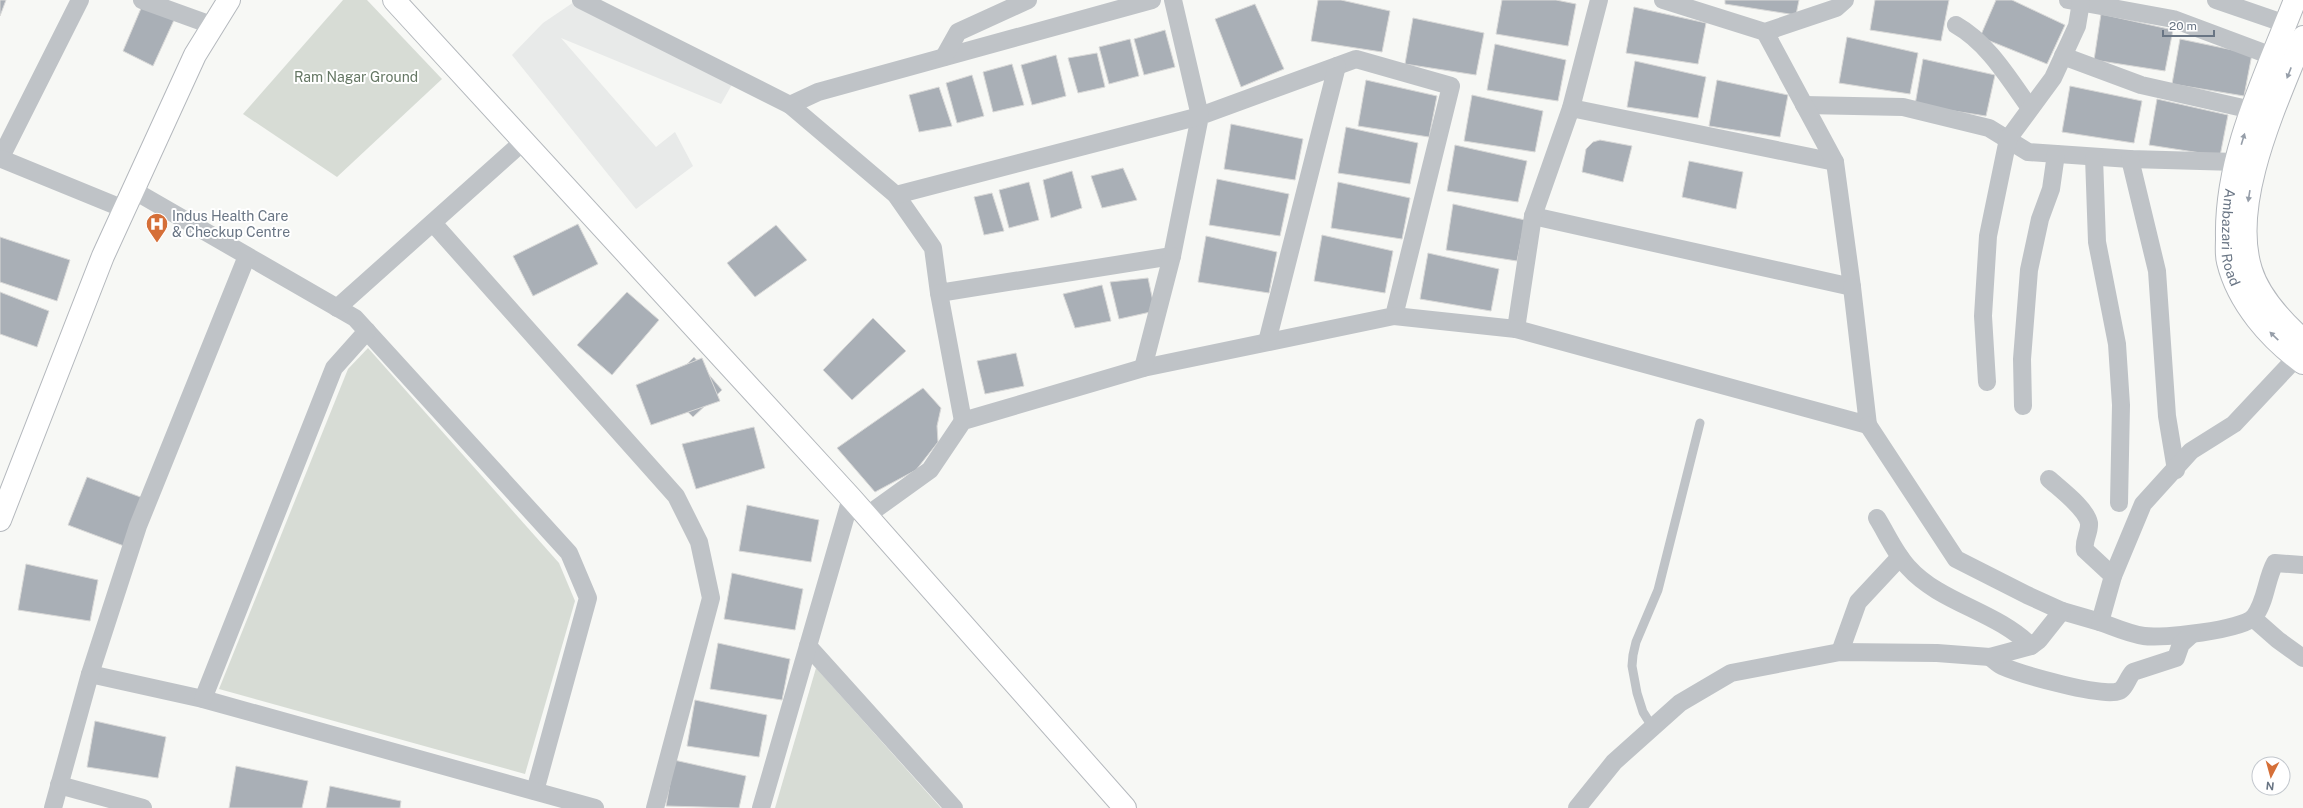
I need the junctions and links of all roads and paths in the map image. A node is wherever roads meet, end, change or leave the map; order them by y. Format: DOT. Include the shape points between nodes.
graph roads {
  1 [pos="80,0"];
  2 [pos="142,0"];
  3 [pos="229,0"];
  4 [pos="394,0"];
  5 [pos="581,0"];
  6 [pos="1028,0"];
  7 [pos="1152,0"];
  8 [pos="1173,0"];
  9 [pos="1599,0"];
  10 [pos="1663,0"];
  11 [pos="1845,0"];
  12 [pos="2216,0"];
  13 [pos="2295,0"];
  14 [pos="2075,1"];
  15 [pos="1956,25"];
  16 [pos="214,26"];
  17 [pos="2294,30"];
  18 [pos="1765,32"];
  19 [pos="2064,56"];
  20 [pos="2272,56"];
  21 [pos="944,57"];
  22 [pos="1337,66"];
  23 [pos="790,105"];
  24 [pos="1804,105"];
  25 [pos="1571,108"];
  26 [pos="2030,108"];
  27 [pos="2252,110"];
  28 [pos="1200,116"];
  29 [pos="2008,139"];
  30 [pos="525,140"];
  31 [pos="2056,154"];
  32 [pos="2094,157"];
  33 [pos="1,159"];
  34 [pos="2130,159"];
  35 [pos="1835,162"];
  36 [pos="2236,162"];
  37 [pos="896,195"];
  38 [pos="129,200"];
  39 [pos="1533,216"];
  40 [pos="433,222"];
  41 [pos="247,256"];
  42 [pos="1172,256"];
  43 [pos="1852,288"];
  44 [pos="939,293"];
  45 [pos="337,308"];
  46 [pos="1394,316"];
  47 [pos="1516,329"];
  48 [pos="367,331"];
  49 [pos="1267,342"];
  50 [pos="2301,353"];
  51 [pos="1143,368"];
  52 [pos="1987,382"];
  53 [pos="2023,406"];
  54 [pos="963,420"];
  55 [pos="1700,423"];
  56 [pos="1868,425"];
  57 [pos="2176,470"];
  58 [pos="2049,479"];
  59 [pos="851,498"];
  60 [pos="2119,503"];
  61 [pos="866,516"];
  62 [pos="1877,518"];
  63 [pos="0,520"];
  64 [pos="1900,557"];
  65 [pos="2303,565"];
  66 [pos="2112,576"];
  67 [pos="2062,611"];
  68 [pos="2253,618"];
  69 [pos="2100,622"];
  70 [pos="2192,634"];
  71 [pos="808,646"];
  72 [pos="2031,646"];
  73 [pos="1840,652"];
  74 [pos="1990,657"];
  75 [pos="2303,658"];
  76 [pos="90,674"];
  77 [pos="202,700"];
  78 [pos="1653,728"];
  79 [pos="59,785"];
  80 [pos="535,792"];
  81 [pos="53,808"];
  82 [pos="143,808"];
  83 [pos="595,808"];
  84 [pos="655,808"];
  85 [pos="761,808"];
  86 [pos="954,808"];
  87 [pos="1125,808"];
  88 [pos="1577,808"];
  1 -- 33 [label="street"];
  2 -- 16 [label="street"];
  3 -- 16 [label="street"];
  4 -- 30 [label="street"];
  5 -- 23 [label="street"];
  6 -- 21 [label="street" via="958,32"];
  7 -- 21 [label="street"];
  8 -- 28 [label="street"];
  9 -- 25 [label="street"];
  10 -- 18 [label="street"];
  11 -- 18 [label="street" via="1836,8"];
  12 -- 17 [label="street"];
  13 -- 17 [label="street, Ambazari Road"];
  14 -- 19 [label="street" via="2077,26"];
  14 -- 20 [label="street" via="2172,18"];
  15 -- 26 [label="street" via="1967,31 1985,49"];
  16 -- 38 [label="street" via="195,55"];
  17 -- 20 [label="street, Ambazari Road"];
  17 -- 50 [label="street, one-way" via="2253,170 2248,201 2246,243 2251,270 2263,294 2281,318"];
  18 -- 24 [label="street"];
  19 -- 26 [label="street" via="2053,78"];
  19 -- 27 [label="street" via="2141,85"];
  20 -- 27 [label="street, Ambazari Road"];
  21 -- 23 [label="street" via="818,92"];
  22 -- 28 [label="street"];
  22 -- 46 [label="street" via="1356,59 1451,86"];
  22 -- 49 [label="street"];
  23 -- 37 [label="street"];
  24 -- 29 [label="street" via="1903,108 1989,128"];
  24 -- 35 [label="street"];
  25 -- 35 [label="street"];
  25 -- 39 [label="street"];
  26 -- 29 [label="street"];
  36 -- 27 [label="street, Ambazari Road, one-way"];
  28 -- 37 [label="street"];
  28 -- 42 [label="street"];
  29 -- 31 [label="street" via="2028,152"];
  29 -- 52 [label="street" via="1988,236 1983,316"];
  30 -- 40 [label="street"];
  30 -- 59 [label="street"];
  31 -- 32 [label="street"];
  31 -- 53 [label="street" via="2050,189 2040,219 2029,270 2022,359"];
  32 -- 34 [label="street"];
  32 -- 60 [label="street" via="2097,242 2117,344 2121,405"];
  33 -- 38 [label="street"];
  34 -- 36 [label="street"];
  34 -- 57 [label="street" via="2157,271 2167,416"];
  35 -- 43 [label="street"];
  50 -- 36 [label="street, Ambazari Road, one-way" via="2263,325 2240,296 2228,261 2227,219"];
  37 -- 44 [label="street" via="933,248"];
  38 -- 41 [label="street"];
  38 -- 63 [label="street" via="103,256"];
  39 -- 43 [label="street"];
  39 -- 47 [label="street"];
  40 -- 45 [label="street"];
  40 -- 84 [label="street" via="676,496 699,542 712,598"];
  41 -- 45 [label="street"];
  41 -- 76 [label="street" via="138,526"];
  42 -- 44 [label="street"];
  42 -- 51 [label="street"];
  43 -- 56 [label="street"];
  44 -- 54 [label="street"];
  45 -- 48 [label="street" via="355,318"];
  46 -- 47 [label="street"];
  46 -- 49 [label="street"];
  47 -- 56 [label="street"];
  48 -- 77 [label="street" via="334,368"];
  48 -- 80 [label="street" via="569,553 588,598"];
  49 -- 51 [label="street"];
  50 -- 57 [label="street" via="2234,424 2191,451"];
  51 -- 54 [label="street"];
  54 -- 61 [label="street" via="930,470"];
  55 -- 78 [label="lane" via="1658,590 1633,655 1632,666 1637,693 1643,712"];
  56 -- 67 [label="street" via="1956,559"];
  57 -- 66 [label="street" via="2143,504"];
  58 -- 66 [label="street" via="2078,505 2086,517 2089,523 2085,550"];
  59 -- 61 [label="street"];
  59 -- 71 [label="street"];
  61 -- 87 [label="street"];
  62 -- 64 [label="street"];
  64 -- 72 [label="street" via="1908,568 1929,584 2014,630"];
  64 -- 73 [label="street" via="1858,602"];
  65 -- 68 [label="street" via="2275,563 2258,611"];
  66 -- 69 [label="street"];
  67 -- 69 [label="street"];
  67 -- 72 [label="street" via="2039,640"];
  68 -- 70 [label="street" via="2242,625"];
  68 -- 75 [label="street"];
  69 -- 70 [label="street" via="2144,636"];
  70 -- 74 [label="street" via="2181,644 2176,658 2132,672 2122,690 2117,692 2089,691 2014,671"];
  71 -- 85 [label="street"];
  71 -- 86 [label="street"];
  72 -- 74 [label="street"];
  73 -- 74 [label="street" via="1937,653"];
  73 -- 78 [label="street" via="1731,673 1680,703"];
  76 -- 77 [label="street"];
  76 -- 79 [label="street"];
  77 -- 80 [label="street"];
  78 -- 88 [label="street" via="1614,762"];
  79 -- 81 [label="street"];
  79 -- 82 [label="street"];
  80 -- 83 [label="street"];
}
